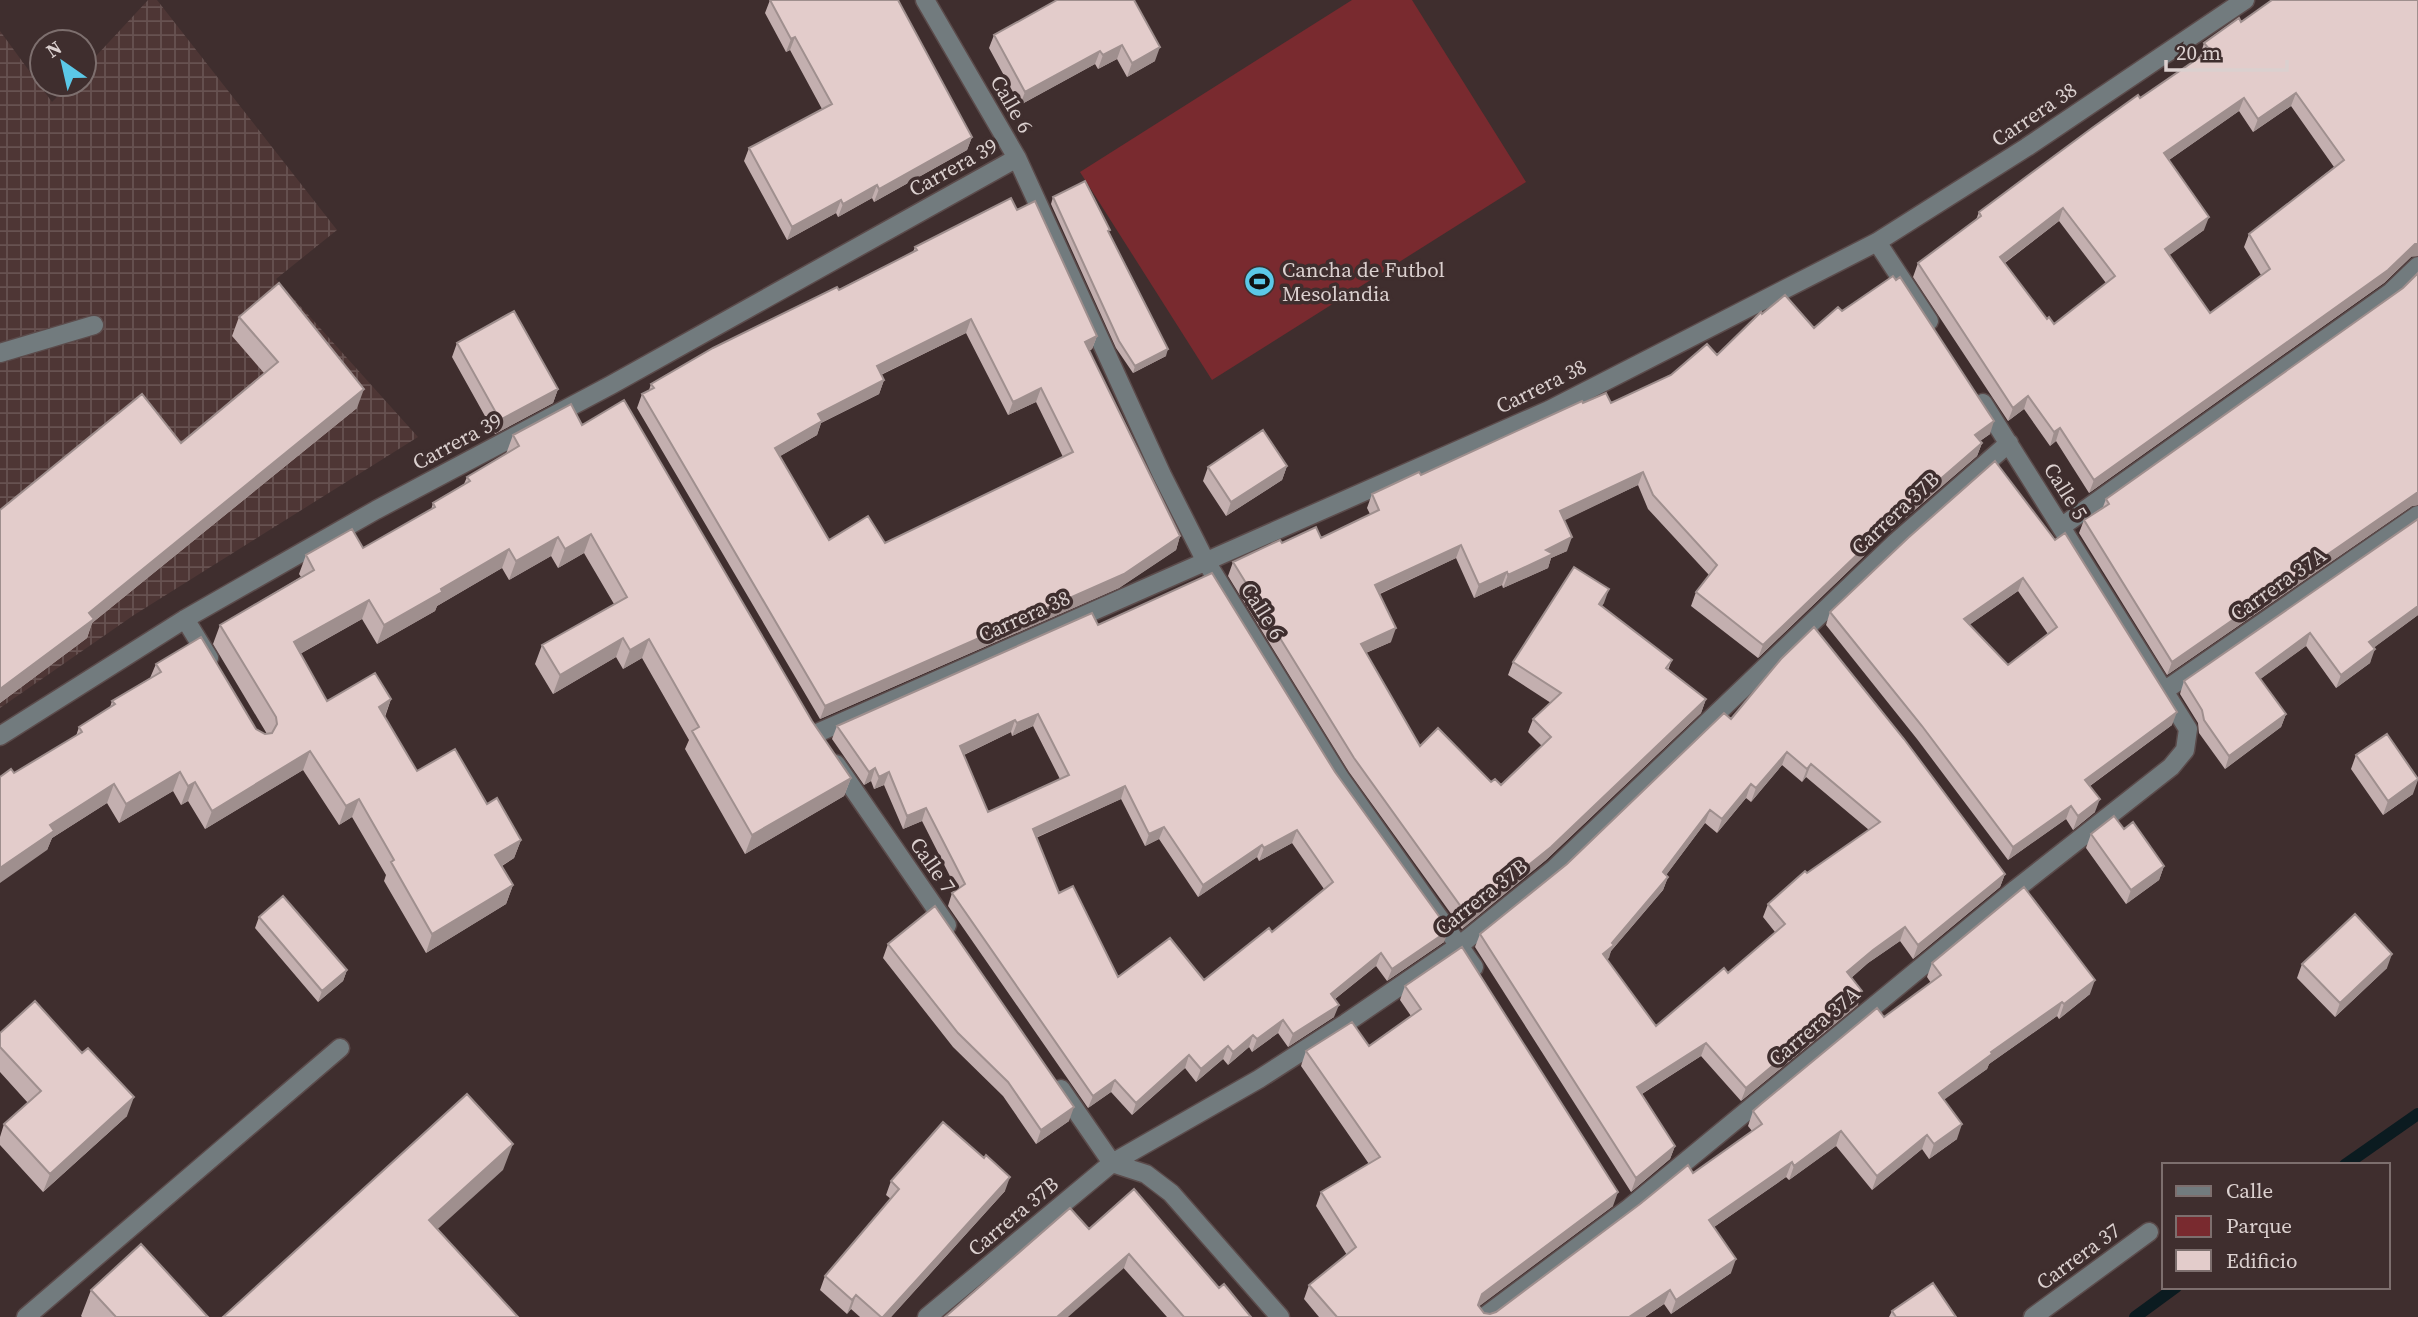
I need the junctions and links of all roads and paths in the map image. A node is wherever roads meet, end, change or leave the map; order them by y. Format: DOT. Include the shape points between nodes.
graph roads {
  1 [pos="925,0"];
  2 [pos="2245,0"];
  3 [pos="1017,158"];
  4 [pos="1877,242"];
  5 [pos="2418,266"];
  6 [pos="94,325"];
  7 [pos="1936,331"];
  8 [pos="0,353"];
  9 [pos="1972,387"];
  10 [pos="2009,443"];
  11 [pos="2418,515"];
  12 [pos="2062,527"];
  13 [pos="1205,560"];
  14 [pos="185,619"];
  15 [pos="220,675"];
  16 [pos="2164,691"];
  17 [pos="811,728"];
  18 [pos="0,736"];
  19 [pos="2171,767"];
  20 [pos="956,937"];
  21 [pos="1460,945"];
  22 [pos="1482,979"];
  23 [pos="340,1048"];
  24 [pos="1049,1072"];
  25 [pos="1112,1163"];
  26 [pos="2149,1233"];
  27 [pos="26,1317"];
  28 [pos="927,1317"];
  29 [pos="1280,1317"];
  30 [pos="1484,1317"];
  31 [pos="2033,1317"];
  1 -- 3 [label="street, Calle 6"];
  2 -- 4 [label="street, Carrera 38"];
  3 -- 13 [label="street, Calle 6"];
  3 -- 14 [label="street, Carrera 39" via="614,391 376,510"];
  4 -- 7 [label="street"];
  4 -- 13 [label="street, Carrera 38" via="1549,410"];
  5 -- 12 [label="street" via="2391,292"];
  6 -- 8 [label="street"];
  9 -- 10 [label="street, Calle 5"];
  10 -- 12 [label="street, Calle 5"];
  10 -- 21 [label="street, Carrera 37B" via="1932,509 1815,630 1554,869"];
  11 -- 16 [label="street, Carrera 37A"];
  12 -- 16 [label="street, Calle 5"];
  13 -- 17 [label="street, Carrera 38"];
  13 -- 21 [label="street, Calle 6" via="1340,778"];
  14 -- 15 [label="street"];
  14 -- 18 [label="street, Carrera 39"];
  16 -- 19 [label="street, Calle 5" via="2188,729 2185,750"];
  17 -- 20 [label="street, Calle 7"];
  19 -- 30 [label="street, Carrera 37A" via="2012,883"];
  21 -- 22 [label="street, Calle 6"];
  21 -- 25 [label="street, Carrera 37B" via="1259,1079"];
  23 -- 27 [label="street"];
  24 -- 25 [label="street"];
  25 -- 28 [label="street, Carrera 37B"];
  25 -- 29 [label="street" via="1146,1174 1171,1192"];
  26 -- 31 [label="street, Carrera 37"];
}
